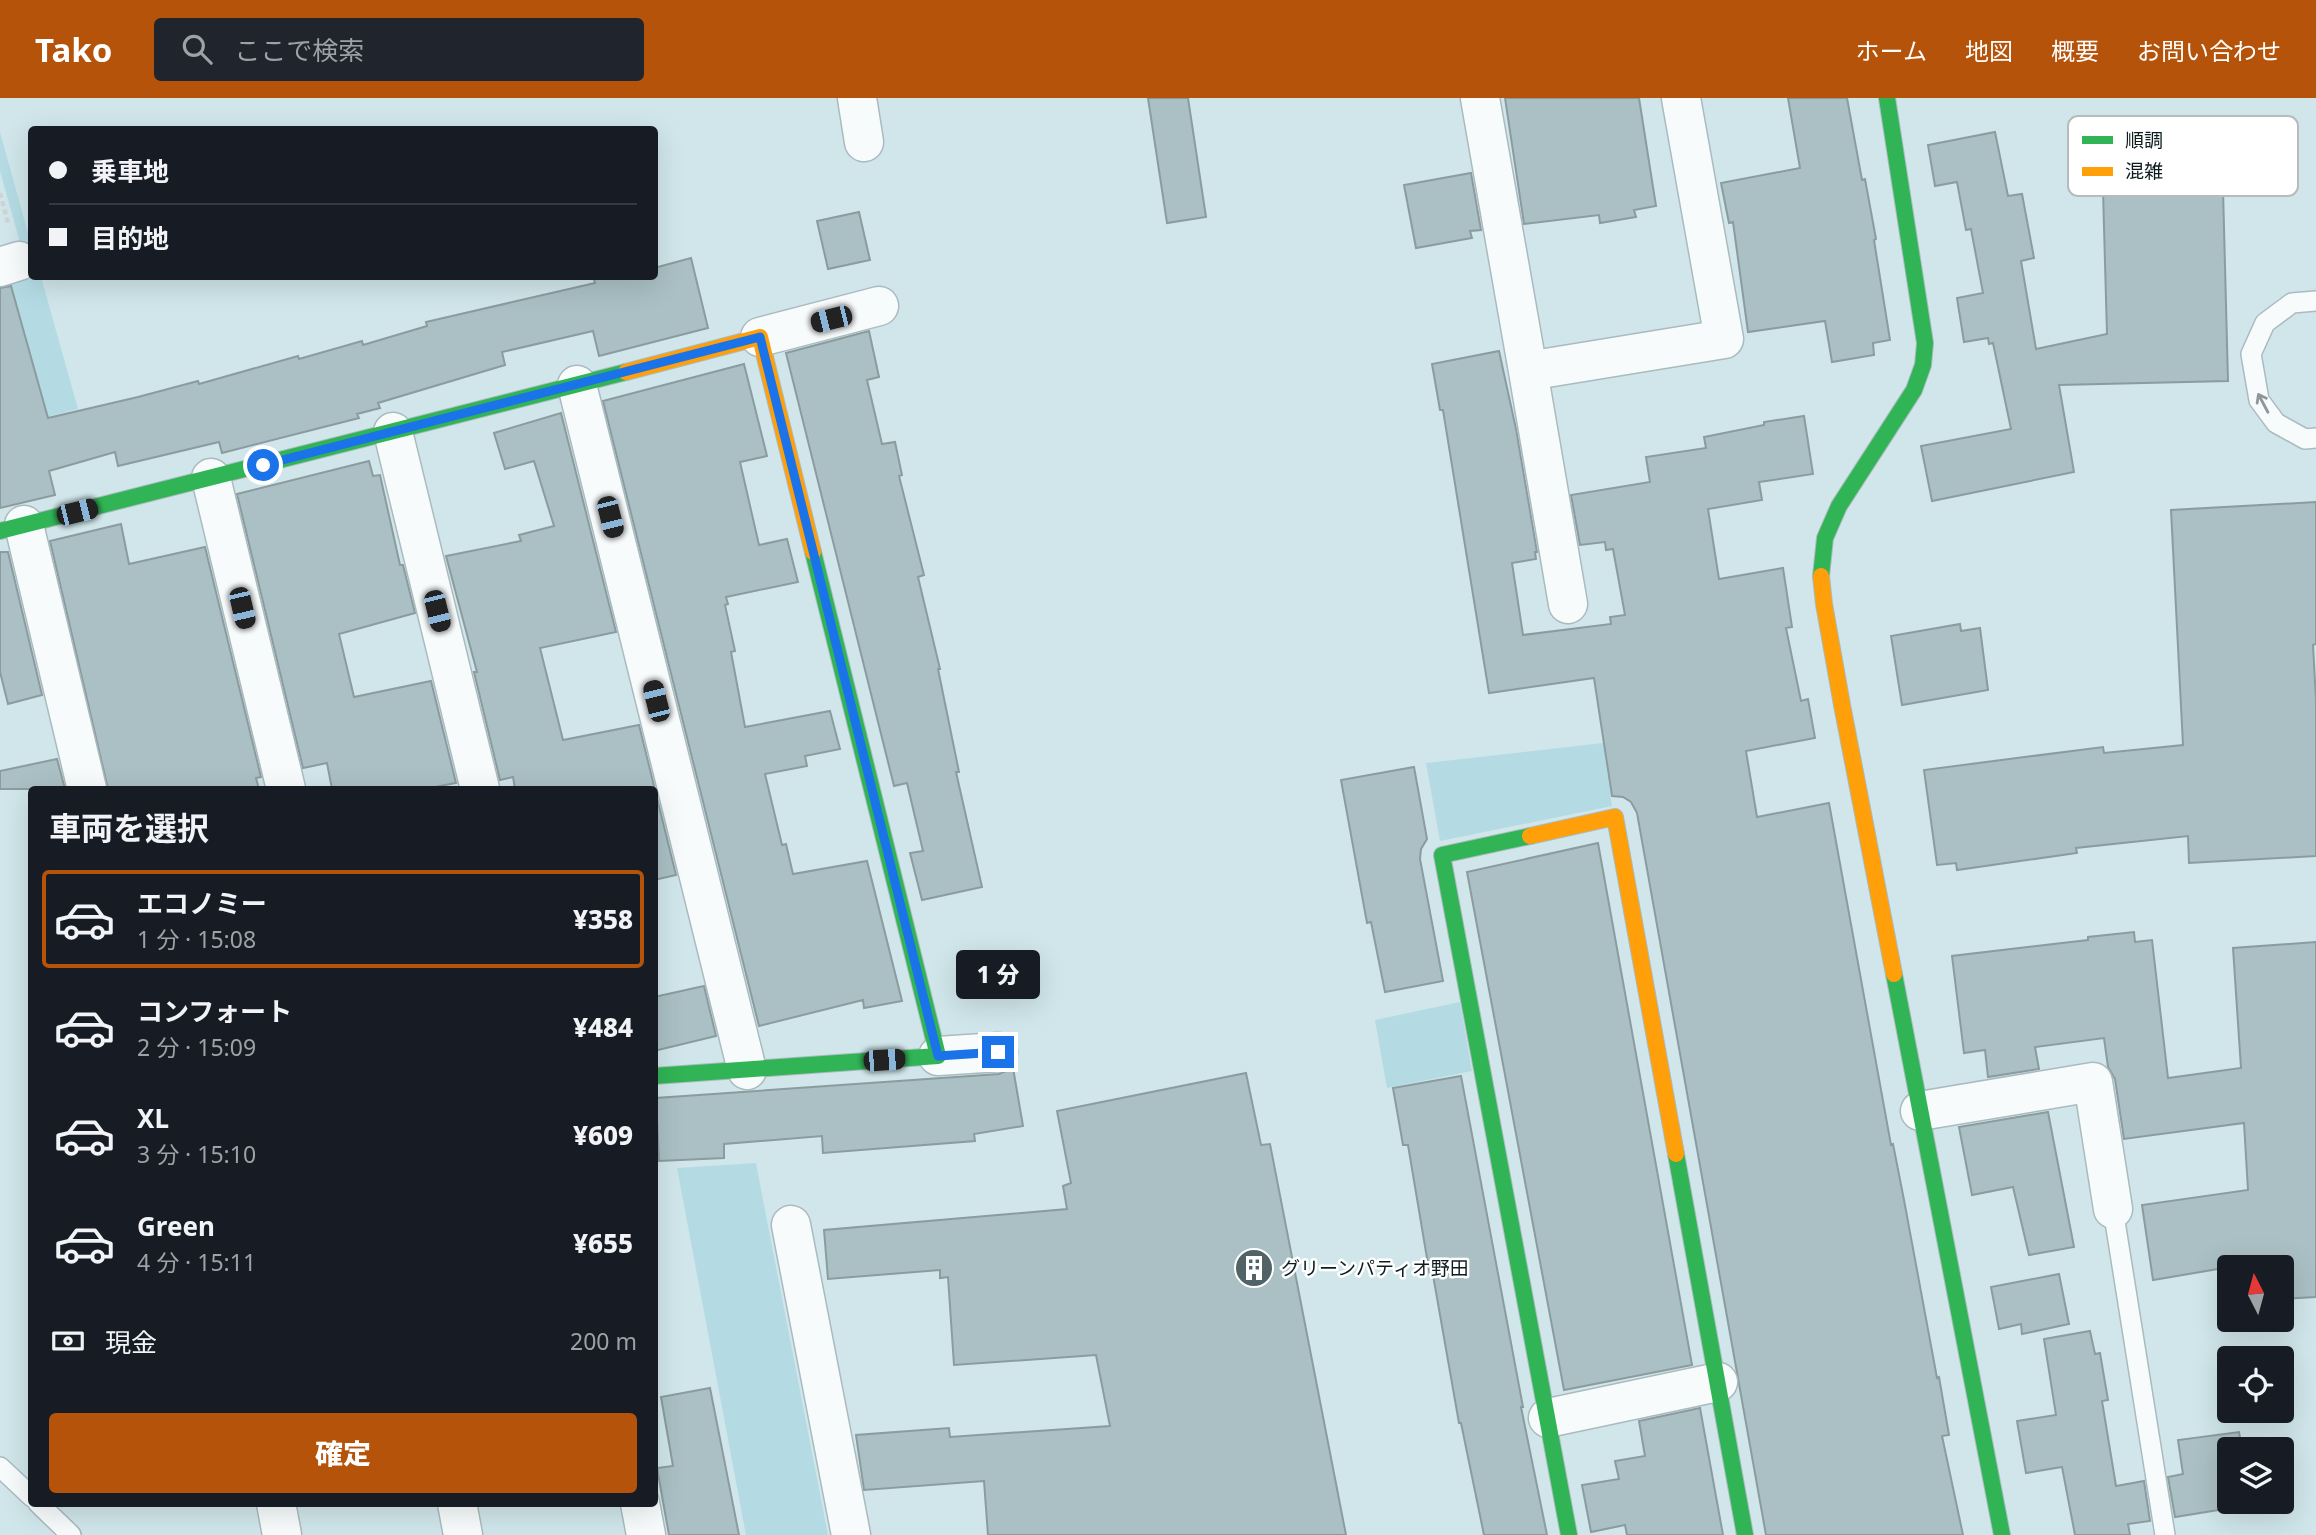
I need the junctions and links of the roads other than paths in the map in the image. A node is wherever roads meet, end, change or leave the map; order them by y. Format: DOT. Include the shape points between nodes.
graph roads {
  1 [pos="857,98"];
  2 [pos="1479,98"];
  3 [pos="1681,98"];
  4 [pos="1887,98"];
  5 [pos="864,142"];
  6 [pos="2316,301"];
  7 [pos="879,306"];
  8 [pos="760,337"];
  9 [pos="1528,371"];
  10 [pos="577,385"];
  11 [pos="393,432"];
  12 [pos="2316,438"];
  13 [pos="211,478"];
  14 [pos="12,528"];
  15 [pos="1569,604"];
  16 [pos="86,786"];
  17 [pos="285,786"];
  18 [pos="480,786"];
  19 [pos="998,1052"];
  20 [pos="938,1056"];
  21 [pos="747,1070"];
  22 [pos="658,1076"];
  23 [pos="1920,1111"];
  24 [pos="2113,1209"];
  25 [pos="791,1225"];
  26 [pos="1718,1382"];
  27 [pos="1548,1418"];
  28 [pos="0,1466"];
  29 [pos="28,1493"];
  30 [pos="42,1507"];
  31 [pos="277,1507"];
  32 [pos="458,1507"];
  33 [pos="641,1507"];
  34 [pos="71,1535"];
  35 [pos="282,1535"];
  36 [pos="463,1535"];
  37 [pos="646,1535"];
  38 [pos="851,1535"];
  39 [pos="1569,1535"];
  40 [pos="1745,1535"];
  41 [pos="2002,1535"];
  42 [pos="2165,1535"];
  1 -- 5 [label="street"];
  2 -- 9 [label="street"];
  3 -- 9 [label="street" via="1724,339"];
  4 -- 23 [label="street" via="1924,343 1923,365 1913,390 1839,506 1825,538 1821,573"];
  12 -- 6 [label="lane, one-way" via="2305,439 2276,423 2259,400 2251,354 2265,323 2292,303"];
  7 -- 8 [label="street"];
  8 -- 10 [label="street"];
  8 -- 20 [label="street"];
  9 -- 15 [label="street"];
  10 -- 11 [label="street"];
  10 -- 21 [label="street"];
  11 -- 13 [label="street"];
  11 -- 18 [label="street"];
  13 -- 14 [label="street"];
  13 -- 17 [label="street"];
  14 -- 16 [label="street"];
  19 -- 20 [label="street"];
  20 -- 21 [label="street"];
  21 -- 22 [label="street"];
  23 -- 24 [label="street" via="2093,1082"];
  23 -- 41 [label="street"];
  24 -- 42 [label="lane"];
  25 -- 38 [label="street"];
  26 -- 27 [label="street"];
  26 -- 27 [label="street" via="1615,817 1442,855"];
  26 -- 40 [label="street"];
  27 -- 39 [label="street"];
  28 -- 29 [label="lane"];
  30 -- 34 [label="lane"];
  31 -- 35 [label="street"];
  32 -- 36 [label="street"];
  33 -- 37 [label="street"];
}
